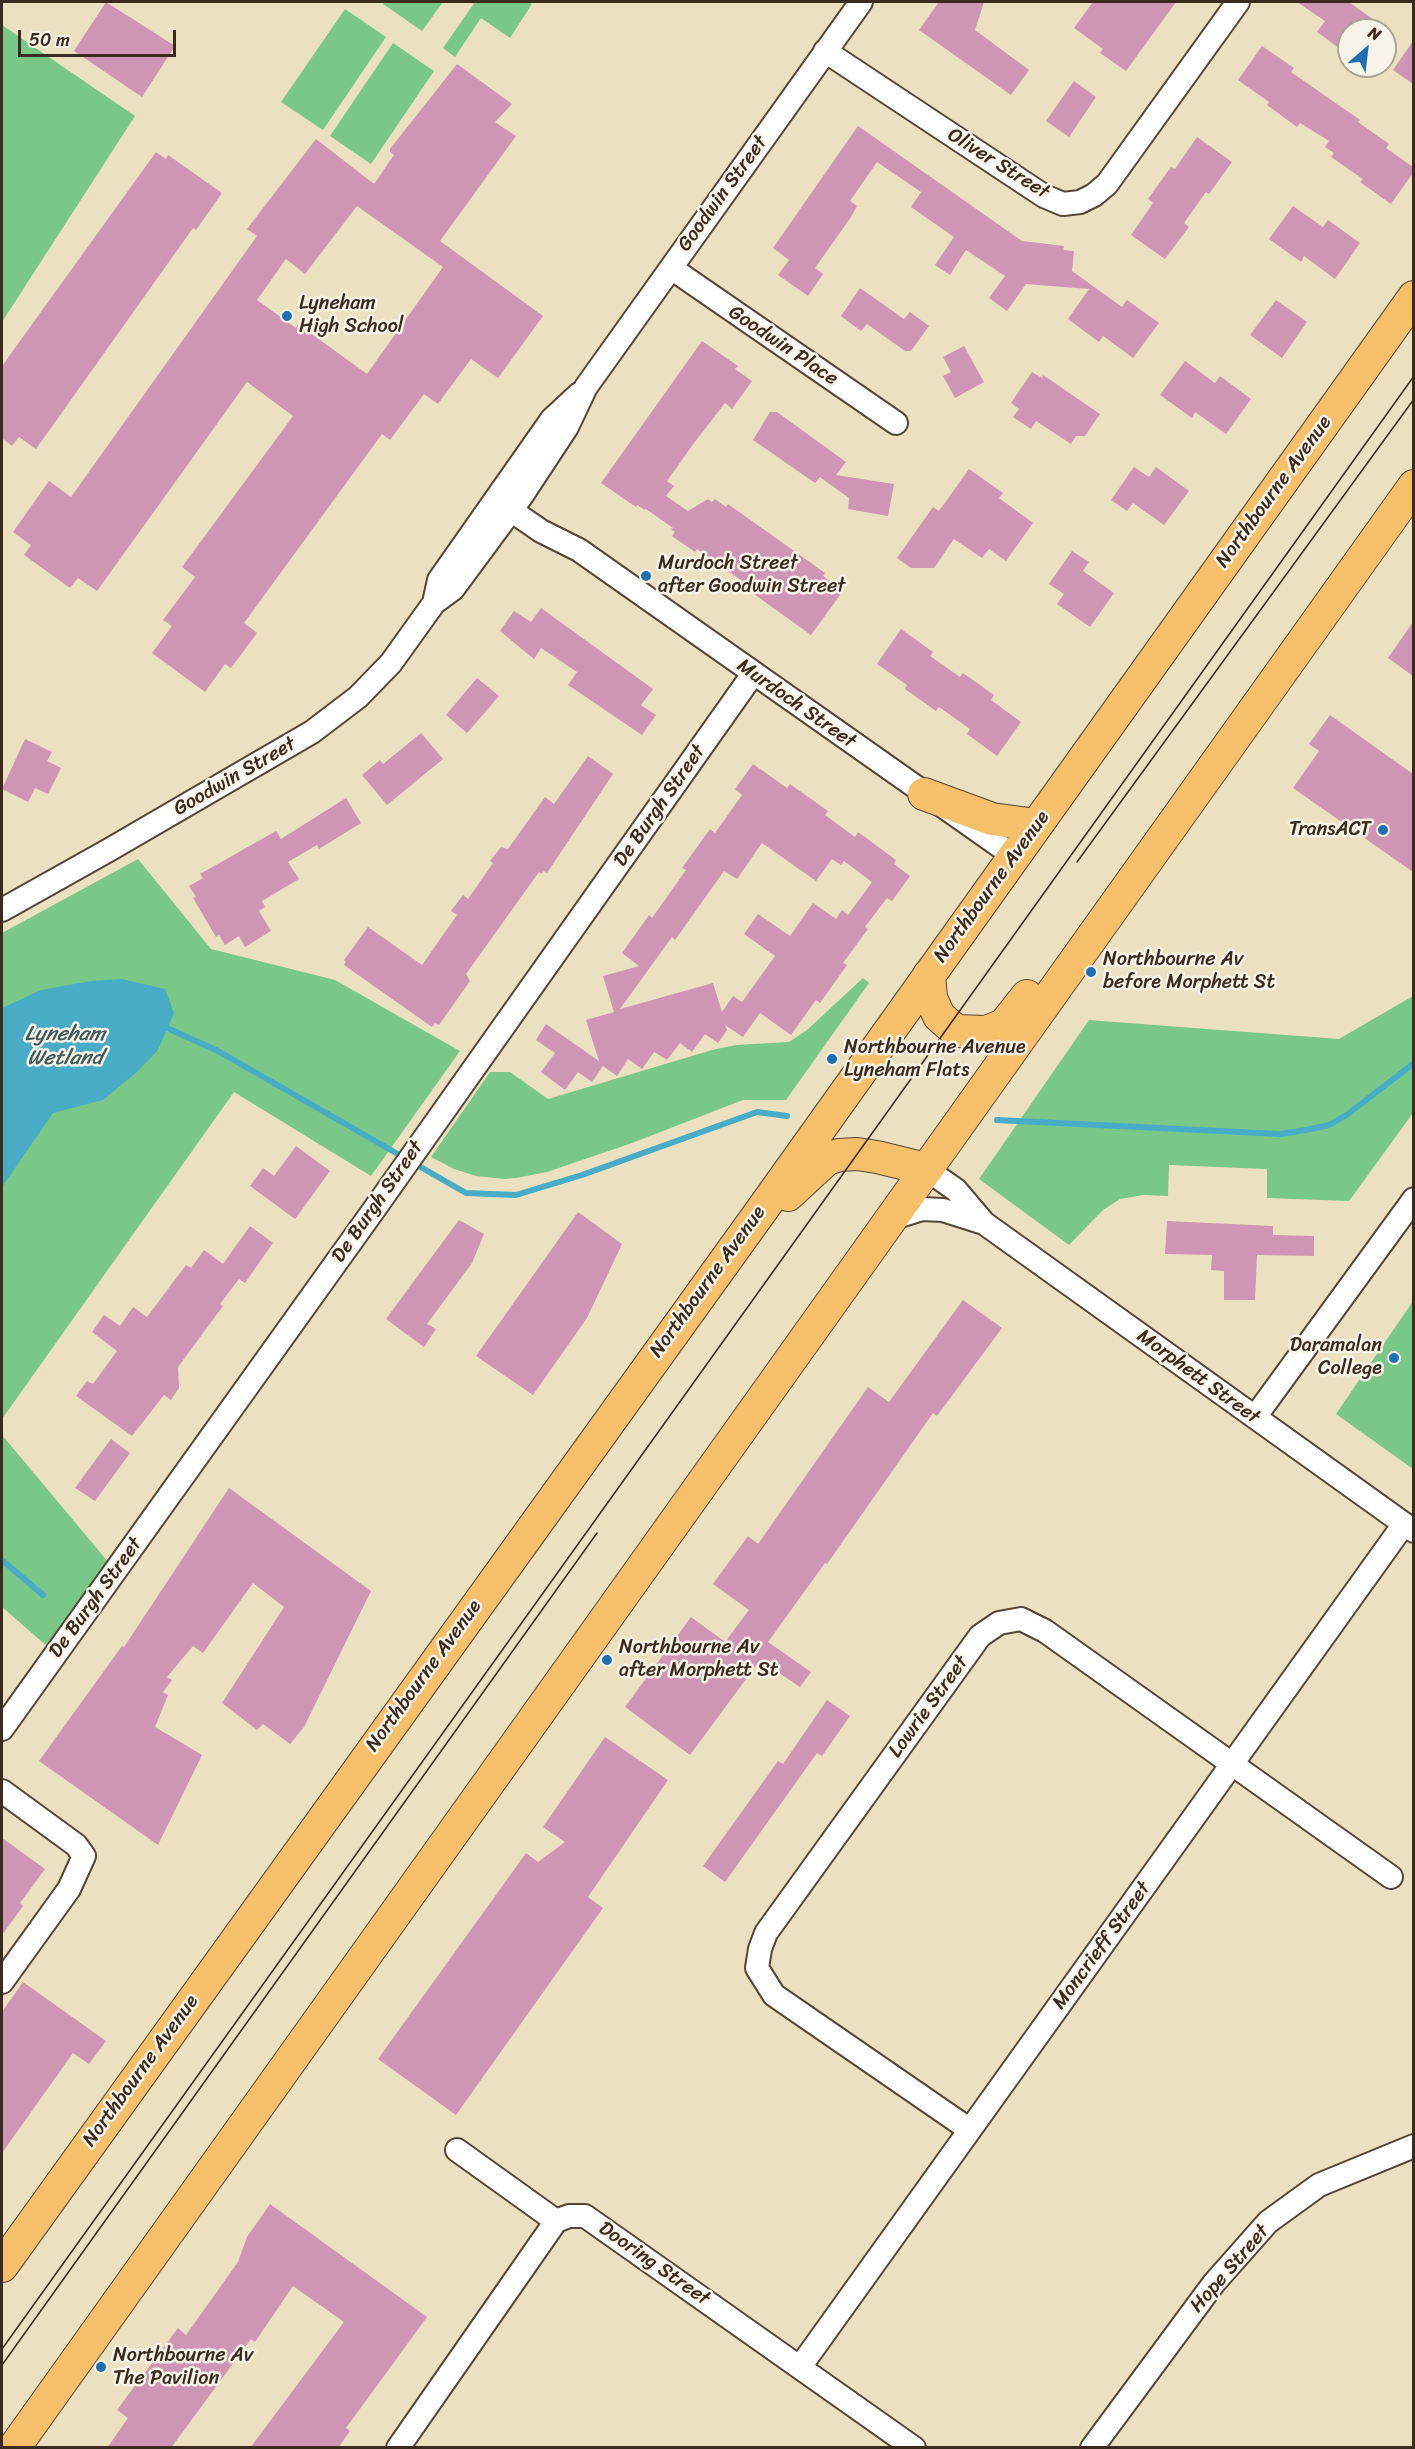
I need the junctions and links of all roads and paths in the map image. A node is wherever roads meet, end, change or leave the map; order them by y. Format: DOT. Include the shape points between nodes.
graph roads {
  1 [pos="861,2"];
  2 [pos="1238,2"];
  3 [pos="825,51"];
  4 [pos="671,268"];
  5 [pos="1413,297"];
  6 [pos="896,423"];
  7 [pos="1413,486"];
  8 [pos="509,498"];
  9 [pos="753,674"];
  10 [pos="924,794"];
  11 [pos="1036,825"];
  12 [pos="1162,838"];
  13 [pos="1014,856"];
  14 [pos="2,910"];
  15 [pos="929,975"];
  16 [pos="926,1169"];
  17 [pos="1413,1199"];
  18 [pos="765,1205"];
  19 [pos="890,1219"];
  20 [pos="984,1223"];
  21 [pos="1255,1417"];
  22 [pos="1409,1528"];
  23 [pos="2,1729"];
  24 [pos="1232,1765"];
  25 [pos="2,1791"];
  26 [pos="1391,1877"];
  27 [pos="2,1982"];
  28 [pos="970,2130"];
  29 [pos="1413,2146"];
  30 [pos="458,2150"];
  31 [pos="556,2221"];
  32 [pos="2,2266"];
  33 [pos="800,2367"];
  34 [pos="405,2445"];
  35 [pos="14,2448"];
  36 [pos="914,2448"];
  37 [pos="1092,2448"];
  1 -- 3 [label="street, Goodwin Street"];
  2 -- 3 [label="street, Oliver Street" via="1107,184 1080,202 1064,204 1044,196"];
  3 -- 4 [label="street, Goodwin Street"];
  4 -- 6 [label="street, Goodwin Place"];
  4 -- 8 [label="street, Goodwin Street" via="586,387 567,427"];
  5 -- 11 [label="highway, Northbourne Avenue"];
  7 -- 12 [label="highway"];
  8 -- 9 [label="street, Murdoch Street" via="550,519 579,550"];
  8 -- 14 [label="street, Goodwin Street" via="453,589 434,603 391,663 358,697 312,732"];
  9 -- 10 [label="street, Murdoch Street"];
  9 -- 23 [label="street, De Burgh Street"];
  10 -- 11 [label="highway" via="992,819"];
  10 -- 13 [label="street, Murdoch Street"];
  11 -- 13 [label="highway, Northbourne Avenue"];
  12 -- 15 [label="highway" via="1051,964 1004,1025 986,1032 956,1031 939,1016 931,998"];
  12 -- 16 [label="highway"];
  13 -- 15 [label="highway, Northbourne Avenue"];
  15 -- 18 [label="highway, Northbourne Avenue"];
  16 -- 18 [label="highway" via="877,1157 839,1155 827,1159 789,1195"];
  16 -- 19 [label="highway"];
  16 -- 20 [label="street, Morphett Street" via="956,1190"];
  17 -- 21 [label="street"];
  18 -- 32 [label="highway, Northbourne Avenue"];
  19 -- 20 [label="street, Morphett Street" via="922,1209 943,1210"];
  19 -- 35 [label="highway"];
  20 -- 21 [label="street, Morphett Street"];
  21 -- 22 [label="street, Morphett Street"];
  22 -- 24 [label="street, Moncrieff Street"];
  24 -- 26 [label="street, Lowrie Street"];
  24 -- 28 [label="street, Moncrieff Street"];
  24 -- 28 [label="street, Lowrie Street" via="1045,1631 1021,1619 999,1623 980,1636 766,1933 757,1968 774,1995"];
  25 -- 27 [label="street" via="76,1845 84,1856 69,1889"];
  28 -- 33 [label="street, Moncrieff Street"];
  29 -- 37 [label="street, Hope Street" via="1318,2185 1268,2222 1214,2283"];
  30 -- 31 [label="street"];
  31 -- 33 [label="street, Dooring Street" via="585,2216"];
  31 -- 34 [label="street"];
  33 -- 36 [label="street, Dooring Street"];
}
